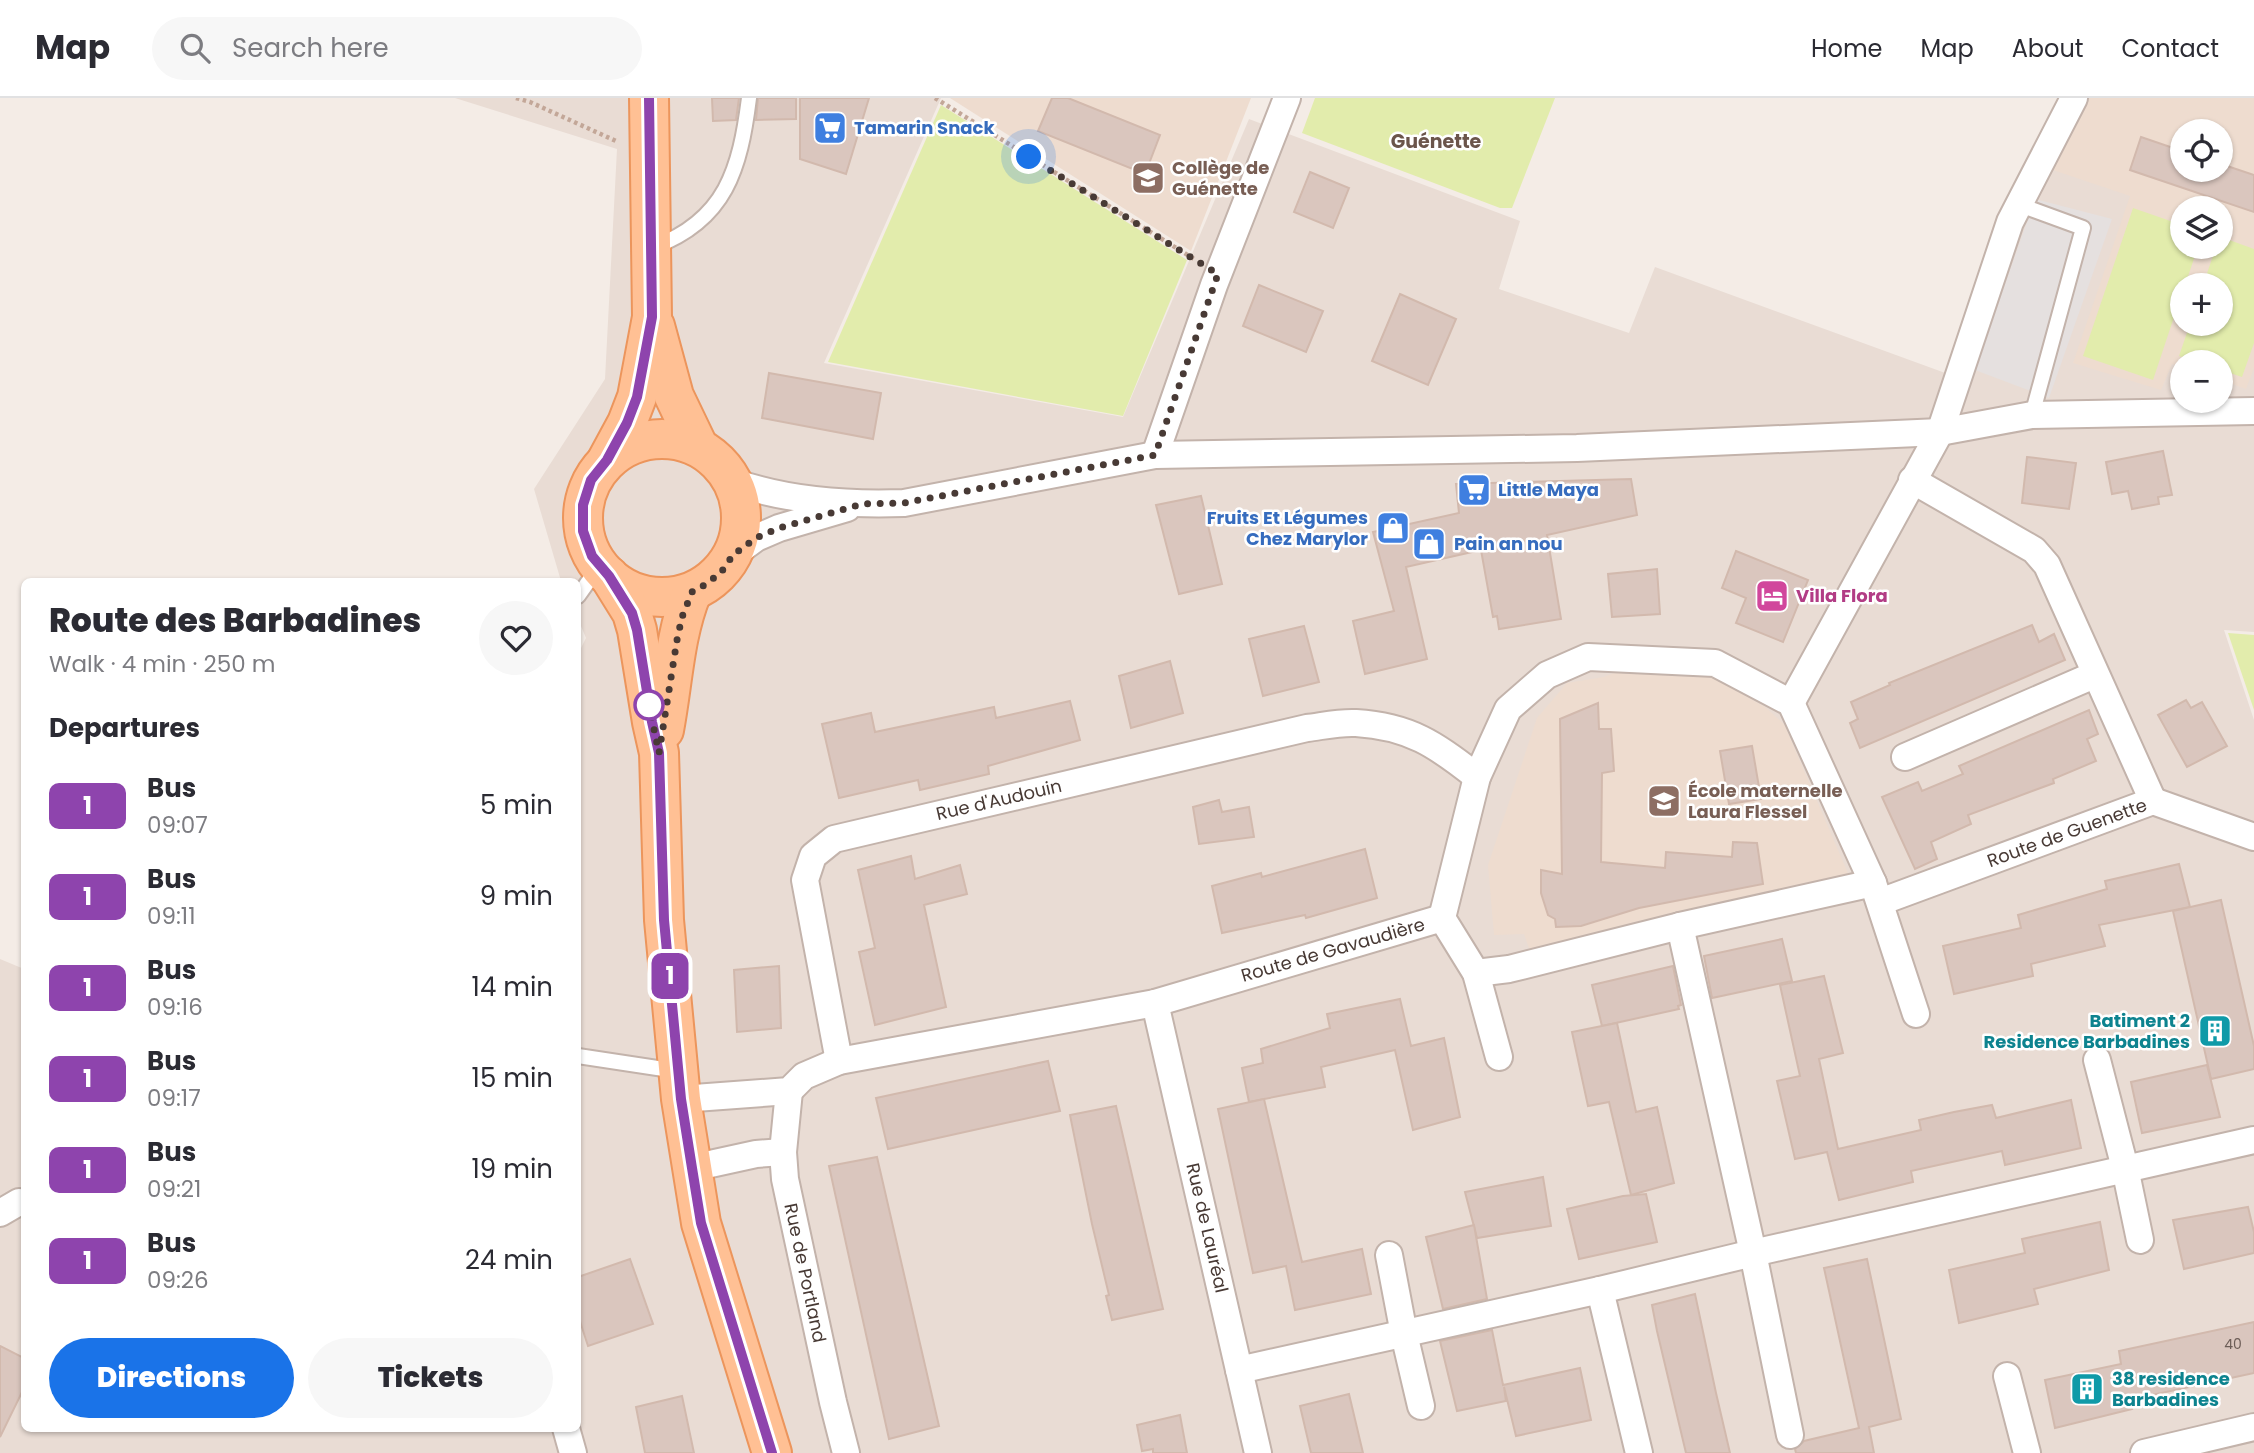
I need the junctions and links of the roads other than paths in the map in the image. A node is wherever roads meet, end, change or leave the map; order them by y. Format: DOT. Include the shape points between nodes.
graph roads {
  1 [pos="649,98"];
  2 [pos="749,98"];
  3 [pos="1287,98"];
  4 [pos="2074,98"];
  5 [pos="2020,205"];
  6 [pos="650,249"];
  7 [pos="652,317"];
  8 [pos="2254,411"];
  9 [pos="2032,415"];
  10 [pos="1940,432"];
  11 [pos="698,446"];
  12 [pos="1155,455"];
  13 [pos="607,460"];
  14 [pos="1912,480"];
  15 [pos="734,482"];
  16 [pos="862,504"];
  17 [pos="733,555"];
  18 [pos="595,579"];
  19 [pos="692,592"];
  20 [pos="2094,675"];
  21 [pos="1791,704"];
  22 [pos="659,753"];
  23 [pos="1905,757"];
  24 [pos="1478,777"];
  25 [pos="2153,801"];
  26 [pos="2254,837"];
  27 [pos="1877,892"];
  28 [pos="1442,918"];
  29 [pos="1681,926"];
  30 [pos="1475,972"];
  31 [pos="1155,1003"];
  32 [pos="1916,1014"];
  33 [pos="581,1057"];
  34 [pos="1499,1058"];
  35 [pos="2097,1060"];
  36 [pos="839,1062"];
  37 [pos="680,1085"];
  38 [pos="789,1091"];
  39 [pos="2254,1140"];
  40 [pos="783,1152"];
  41 [pos="692,1168"];
  42 [pos="2126,1168"];
  43 [pos="21,1202"];
  44 [pos="0,1213"];
  45 [pos="2140,1240"];
  46 [pos="1753,1252"];
  47 [pos="1390,1255"];
  48 [pos="1601,1290"];
  49 [pos="1404,1334"];
  50 [pos="1239,1370"];
  51 [pos="2007,1376"];
  52 [pos="1421,1406"];
  53 [pos="2254,1427"];
  54 [pos="567,1432"];
  55 [pos="1790,1435"];
  56 [pos="573,1453"];
  57 [pos="772,1453"];
  58 [pos="846,1453"];
  59 [pos="1258,1453"];
  60 [pos="1639,1453"];
  61 [pos="2027,1453"];
  62 [pos="2144,1453"];
  1 -- 6 [label="main road"];
  2 -- 6 [label="lane" via="745,130 722,196 691,230"];
  3 -- 12 [label="street" via="1218,274"];
  4 -- 5 [label="street"];
  5 -- 9 [label="lane" via="2083,228"];
  5 -- 10 [label="street" via="2010,222"];
  6 -- 7 [label="main road"];
  7 -- 11 [label="main road" via="674,396"];
  7 -- 13 [label="main road" via="637,397"];
  8 -- 9 [label="street"];
  9 -- 10 [label="street"];
  10 -- 12 [label="street" via="1577,448"];
  10 -- 14 [label="street"];
  11 -- 13 [label="main road" via="650,438"];
  11 -- 15 [label="main road" via="719,461"];
  12 -- 16 [label="street" via="904,503"];
  13 -- 18 [label="main road" via="591,480 583,505 583,531"];
  14 -- 20 [label="street" via="2034,550 2047,565"];
  14 -- 21 [label="street"];
  15 -- 16 [label="street" via="772,494"];
  15 -- 17 [label="main road" via="742,519"];
  16 -- 17 [label="street" via="779,528"];
  17 -- 19 [label="main road" via="722,571"];
  18 -- 19 [label="main road" via="657,597"];
  18 -- 22 [label="main road" via="632,613"];
  19 -- 22 [label="main road" via="677,640"];
  20 -- 23 [label="street"];
  20 -- 25 [label="street"];
  21 -- 24 [label="street, Route de Gavaudière" via="1715,663 1588,657 1547,675 1507,709"];
  21 -- 27 [label="street"];
  22 -- 37 [label="main road" via="664,920"];
  24 -- 28 [label="street, Route de Gavaudière"];
  24 -- 36 [label="street, Rue d'Audouin" via="1440,747 1396,728 1353,723 1307,728 834,839 813,856 805,880"];
  25 -- 26 [label="street, Route de Guenette"];
  25 -- 27 [label="street, Route de Guenette"];
  27 -- 29 [label="street, Route de Guenette"];
  27 -- 32 [label="street"];
  28 -- 30 [label="street"];
  28 -- 31 [label="street, Route de Gavaudière"];
  29 -- 30 [label="street, Route de Guenette" via="1509,969"];
  29 -- 46 [label="street"];
  30 -- 34 [label="street"];
  31 -- 36 [label="street, Route de Gavaudière"];
  31 -- 50 [label="street, Rue de Lauréal"];
  33 -- 37 [label="lane"];
  35 -- 42 [label="street"];
  36 -- 38 [label="street, Route de Gavaudière" via="804,1076"];
  37 -- 38 [label="street"];
  37 -- 41 [label="main road"];
  38 -- 40 [label="street, Rue de Portland"];
  39 -- 42 [label="street"];
  40 -- 41 [label="street"];
  40 -- 58 [label="street, Rue de Portland" via="785,1179"];
  41 -- 57 [label="main road" via="701,1223"];
  42 -- 45 [label="street"];
  42 -- 46 [label="street"];
  43 -- 44 [label="street"];
  46 -- 48 [label="street"];
  46 -- 55 [label="street"];
  47 -- 49 [label="street"];
  48 -- 49 [label="street"];
  48 -- 60 [label="street"];
  49 -- 50 [label="street"];
  49 -- 52 [label="street"];
  50 -- 59 [label="street, Rue de Lauréal"];
  51 -- 61 [label="street"];
  53 -- 62 [label="street"];
  54 -- 56 [label="street"];
}
